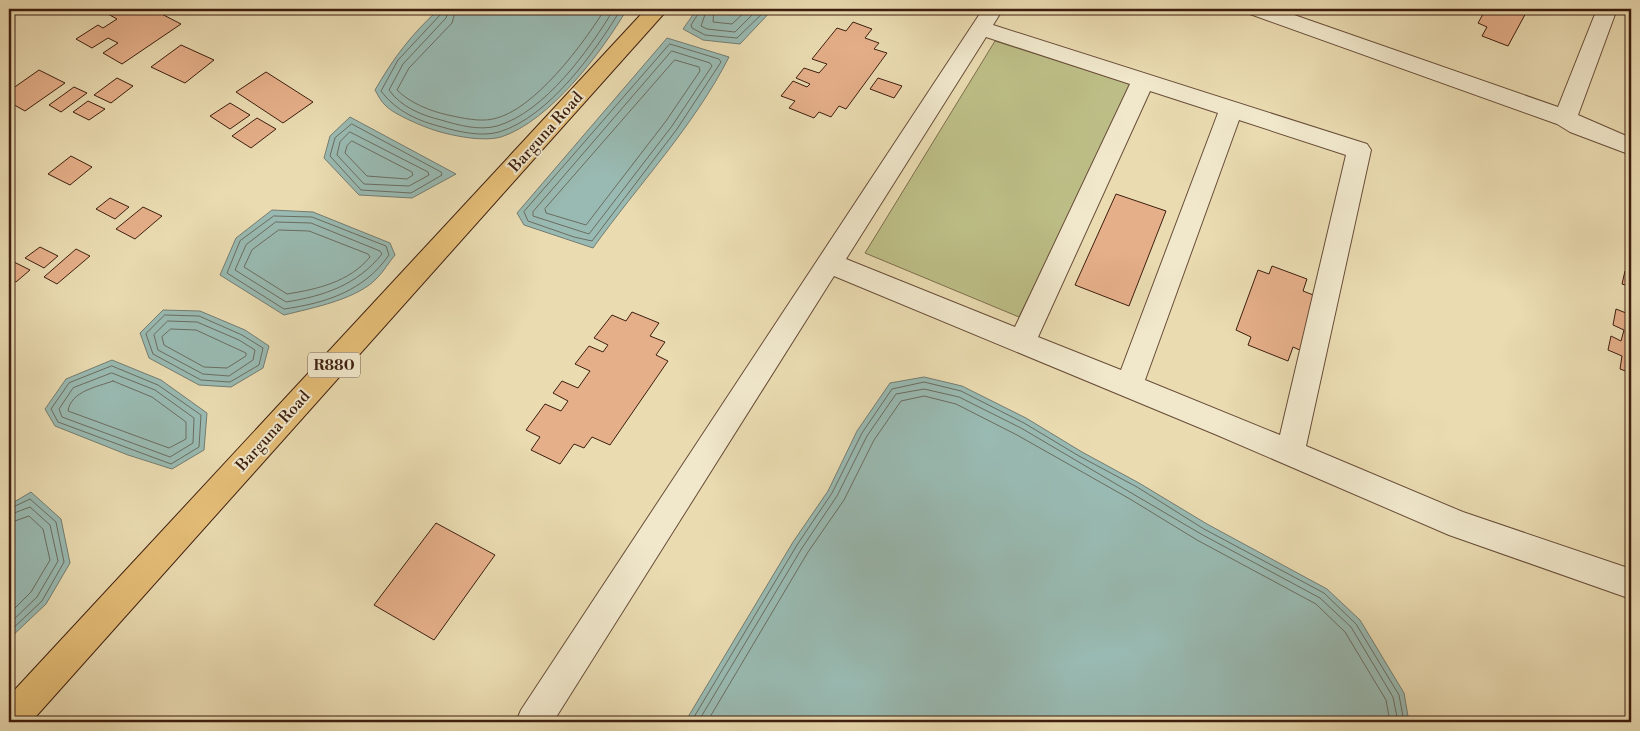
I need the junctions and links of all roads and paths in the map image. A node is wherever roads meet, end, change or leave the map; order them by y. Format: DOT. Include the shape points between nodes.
graph roads {
  1 [pos="658,9"];
  2 [pos="1257,9"];
  3 [pos="1607,9"];
  4 [pos="987,18"];
  5 [pos="1144,81"];
  6 [pos="1231,109"];
  7 [pos="1565,118"];
  8 [pos="1631,147"];
  9 [pos="829,263"];
  10 [pos="1022,342"];
  11 [pos="1129,386"];
  12 [pos="1290,453"];
  13 [pos="1631,584"];
  14 [pos="9,720"];
  15 [pos="533,722"];
  1 -- 14 [label="main road, Barguna Road / R880"];
  2 -- 7 [label="street"];
  3 -- 7 [label="street"];
  4 -- 5 [label="street"];
  4 -- 9 [label="street"];
  5 -- 6 [label="street"];
  5 -- 10 [label="street"];
  6 -- 11 [label="street"];
  6 -- 12 [label="street" via="1359,150"];
  7 -- 8 [label="street"];
  9 -- 10 [label="street"];
  9 -- 15 [label="street"];
  10 -- 11 [label="street"];
  11 -- 12 [label="street"];
  12 -- 13 [label="street" via="1460,525"];
}
